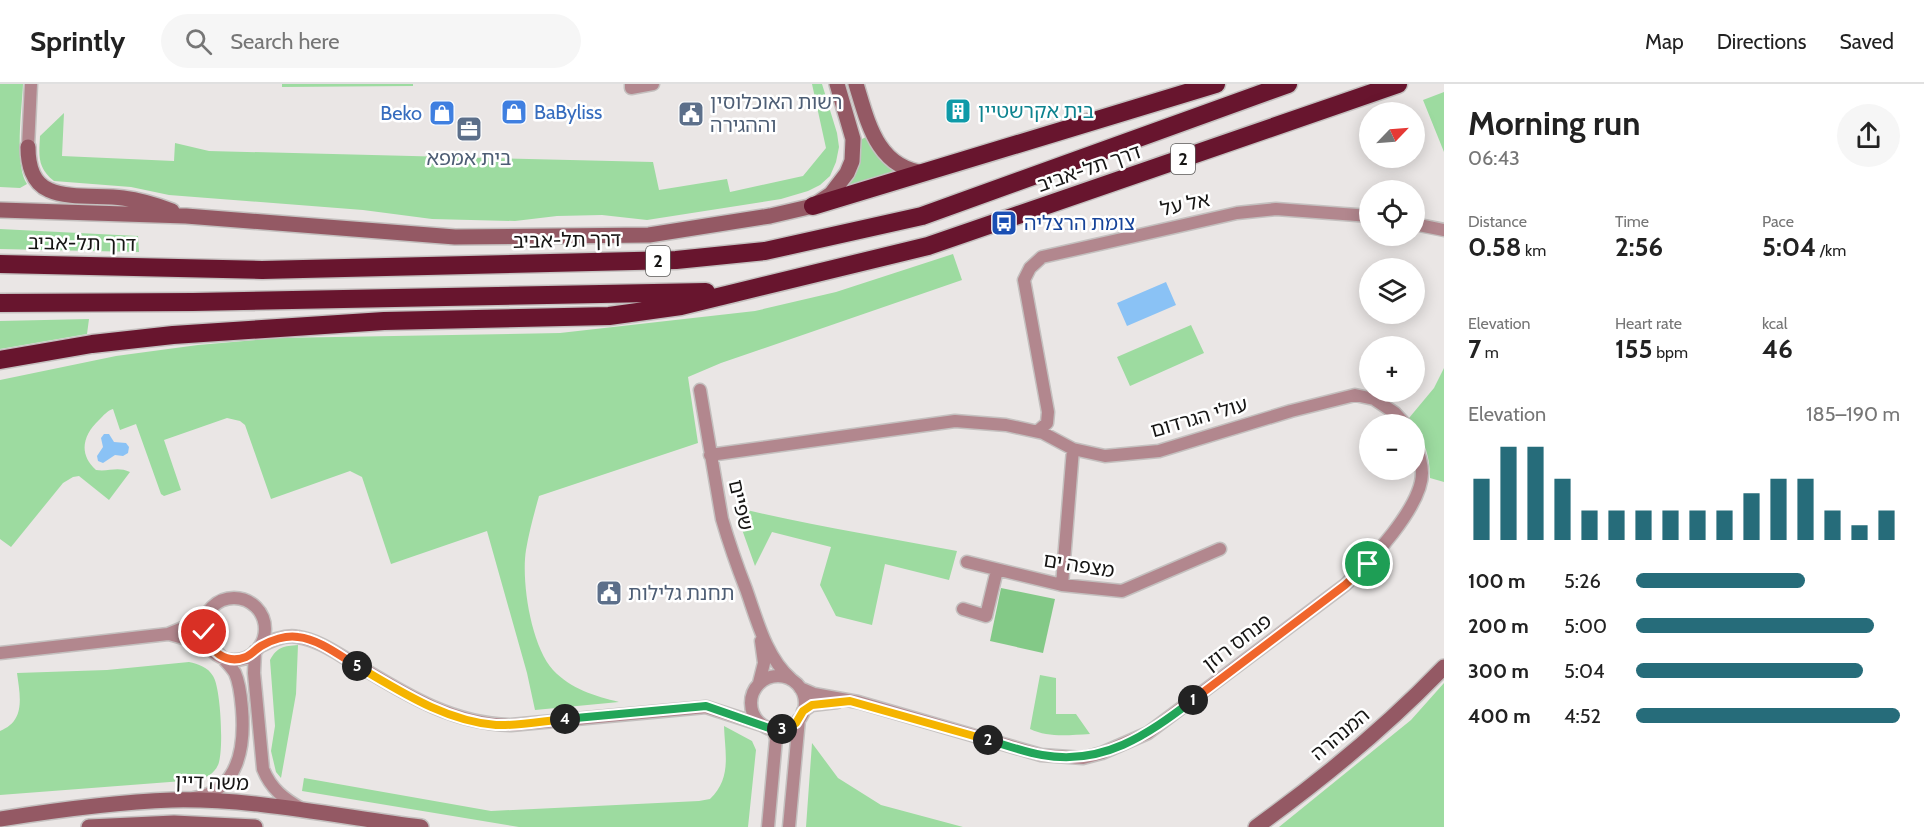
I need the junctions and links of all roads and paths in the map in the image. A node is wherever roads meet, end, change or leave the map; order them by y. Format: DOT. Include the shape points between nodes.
graph roads {
  1 [pos="31,84"];
  2 [pos="631,84"];
  3 [pos="654,84"];
  4 [pos="837,84"];
  5 [pos="856,84"];
  6 [pos="1216,84"];
  7 [pos="1288,84"];
  8 [pos="1398,84"];
  9 [pos="28,147"];
  10 [pos="925,173"];
  11 [pos="813,206"];
  12 [pos="0,210"];
  13 [pos="1359,215"];
  14 [pos="186,216"];
  15 [pos="1425,226"];
  16 [pos="1444,230"];
  17 [pos="0,264"];
  18 [pos="751,290"];
  19 [pos="0,303"];
  20 [pos="0,360"];
  21 [pos="700,390"];
  22 [pos="1396,414"];
  23 [pos="1038,432"];
  24 [pos="1073,449"];
  25 [pos="710,455"];
  26 [pos="1420,480"];
  27 [pos="1220,549"];
  28 [pos="967,562"];
  29 [pos="997,570"];
  30 [pos="1062,585"];
  31 [pos="963,609"];
  32 [pos="210,610"];
  33 [pos="759,626"];
  34 [pos="168,634"];
  35 [pos="257,649"];
  36 [pos="216,652"];
  37 [pos="1,654"];
  38 [pos="1444,667"];
  39 [pos="759,683"];
  40 [pos="795,684"];
  41 [pos="850,701"];
  42 [pos="801,715"];
  43 [pos="767,727"];
  44 [pos="173,800"];
  45 [pos="308,812"];
  46 [pos="0,819"];
  47 [pos="89,827"];
  48 [pos="255,827"];
  49 [pos="421,827"];
  50 [pos="768,827"];
  51 [pos="789,827"];
  52 [pos="1256,827"];
  1 -- 9 [label="street"];
  2 -- 3 [label="street"];
  4 -- 11 [label="street" via="853,139 852,161 836,189"];
  5 -- 10 [label="street" via="877,143 895,162"];
  6 -- 10 [label="highway"];
  7 -- 17 [label="highway, דרך תל-אביב / 2" via="922,216 765,250 676,261 262,270"];
  8 -- 18 [label="highway, דרך תל-אביב / 2" via="968,234"];
  9 -- 14 [label="street" via="31,171 48,190 124,198"];
  10 -- 11 [label="highway"];
  11 -- 14 [label="street, דרך תל-אביב" via="649,235 455,237"];
  12 -- 14 [label="street, דרך תל-אביב"];
  13 -- 23 [label="street, אל על" via="1276,209 1237,213 1042,257 1024,280 1048,412 1047,423"];
  15 -- 16 [label="street"];
  18 -- 19 [label="highway, 2"];
  18 -- 20 [label="highway" via="681,306 609,316 384,321 173,335"];
  21 -- 25 [label="street, שפיים"];
  22 -- 24 [label="street, עולי הגרדום" via="1374,399 1355,395 1160,451 1105,456"];
  23 -- 24 [label="street, עולי הגרדום"];
  23 -- 25 [label="street, עולי הגרדום" via="955,421"];
  24 -- 30 [label="street"];
  25 -- 33 [label="street, שפיים" via="722,519"];
  26 -- 41 [label="street, פנחס רוזן" via="1392,536 1345,585 1148,732 1102,753 1083,758 1041,755"];
  27 -- 30 [label="street, מצפה ים" via="1122,591"];
  28 -- 29 [label="street, מצפה ים"];
  29 -- 30 [label="street, מצפה ים"];
  29 -- 31 [label="street" via="986,616"];
  32 -- 34 [label="street" via="190,625"];
  32 -- 35 [label="street" via="231,598 253,604 265,625"];
  32 -- 36 [label="street" via="204,632"];
  33 -- 39 [label="street, שפיים" via="764,663"];
  33 -- 40 [label="street, שפיים" via="776,664"];
  34 -- 36 [label="street"];
  34 -- 37 [label="street"];
  35 -- 36 [label="street" via="238,659"];
  35 -- 43 [label="street" via="276,639 299,637 329,649 425,704 481,722 511,725 706,706"];
  35 -- 45 [label="street" via="254,673 263,769 276,791"];
  36 -- 44 [label="street" via="235,674 240,691 240,757 231,775 214,790 198,797"];
  38 -- 52 [label="street, המנהרה" via="1361,745"];
  39 -- 40 [label="street" via="775,676"];
  39 -- 43 [label="street, שפיים" via="751,706"];
  40 -- 41 [label="street, פנחס רוזן" via="814,694"];
  40 -- 42 [label="street" via="805,700"];
  41 -- 42 [label="street, פנחס רוזן" via="818,703"];
  42 -- 43 [label="street" via="785,729"];
  42 -- 51 [label="street"];
  43 -- 50 [label="street, שפיים" via="776,739"];
  44 -- 45 [label="street, משה דיין" via="260,804"];
  44 -- 46 [label="street, משה דיין" via="97,805"];
  45 -- 49 [label="street, משה דיין"];
  47 -- 48 [label="street" via="174,823"];
}
